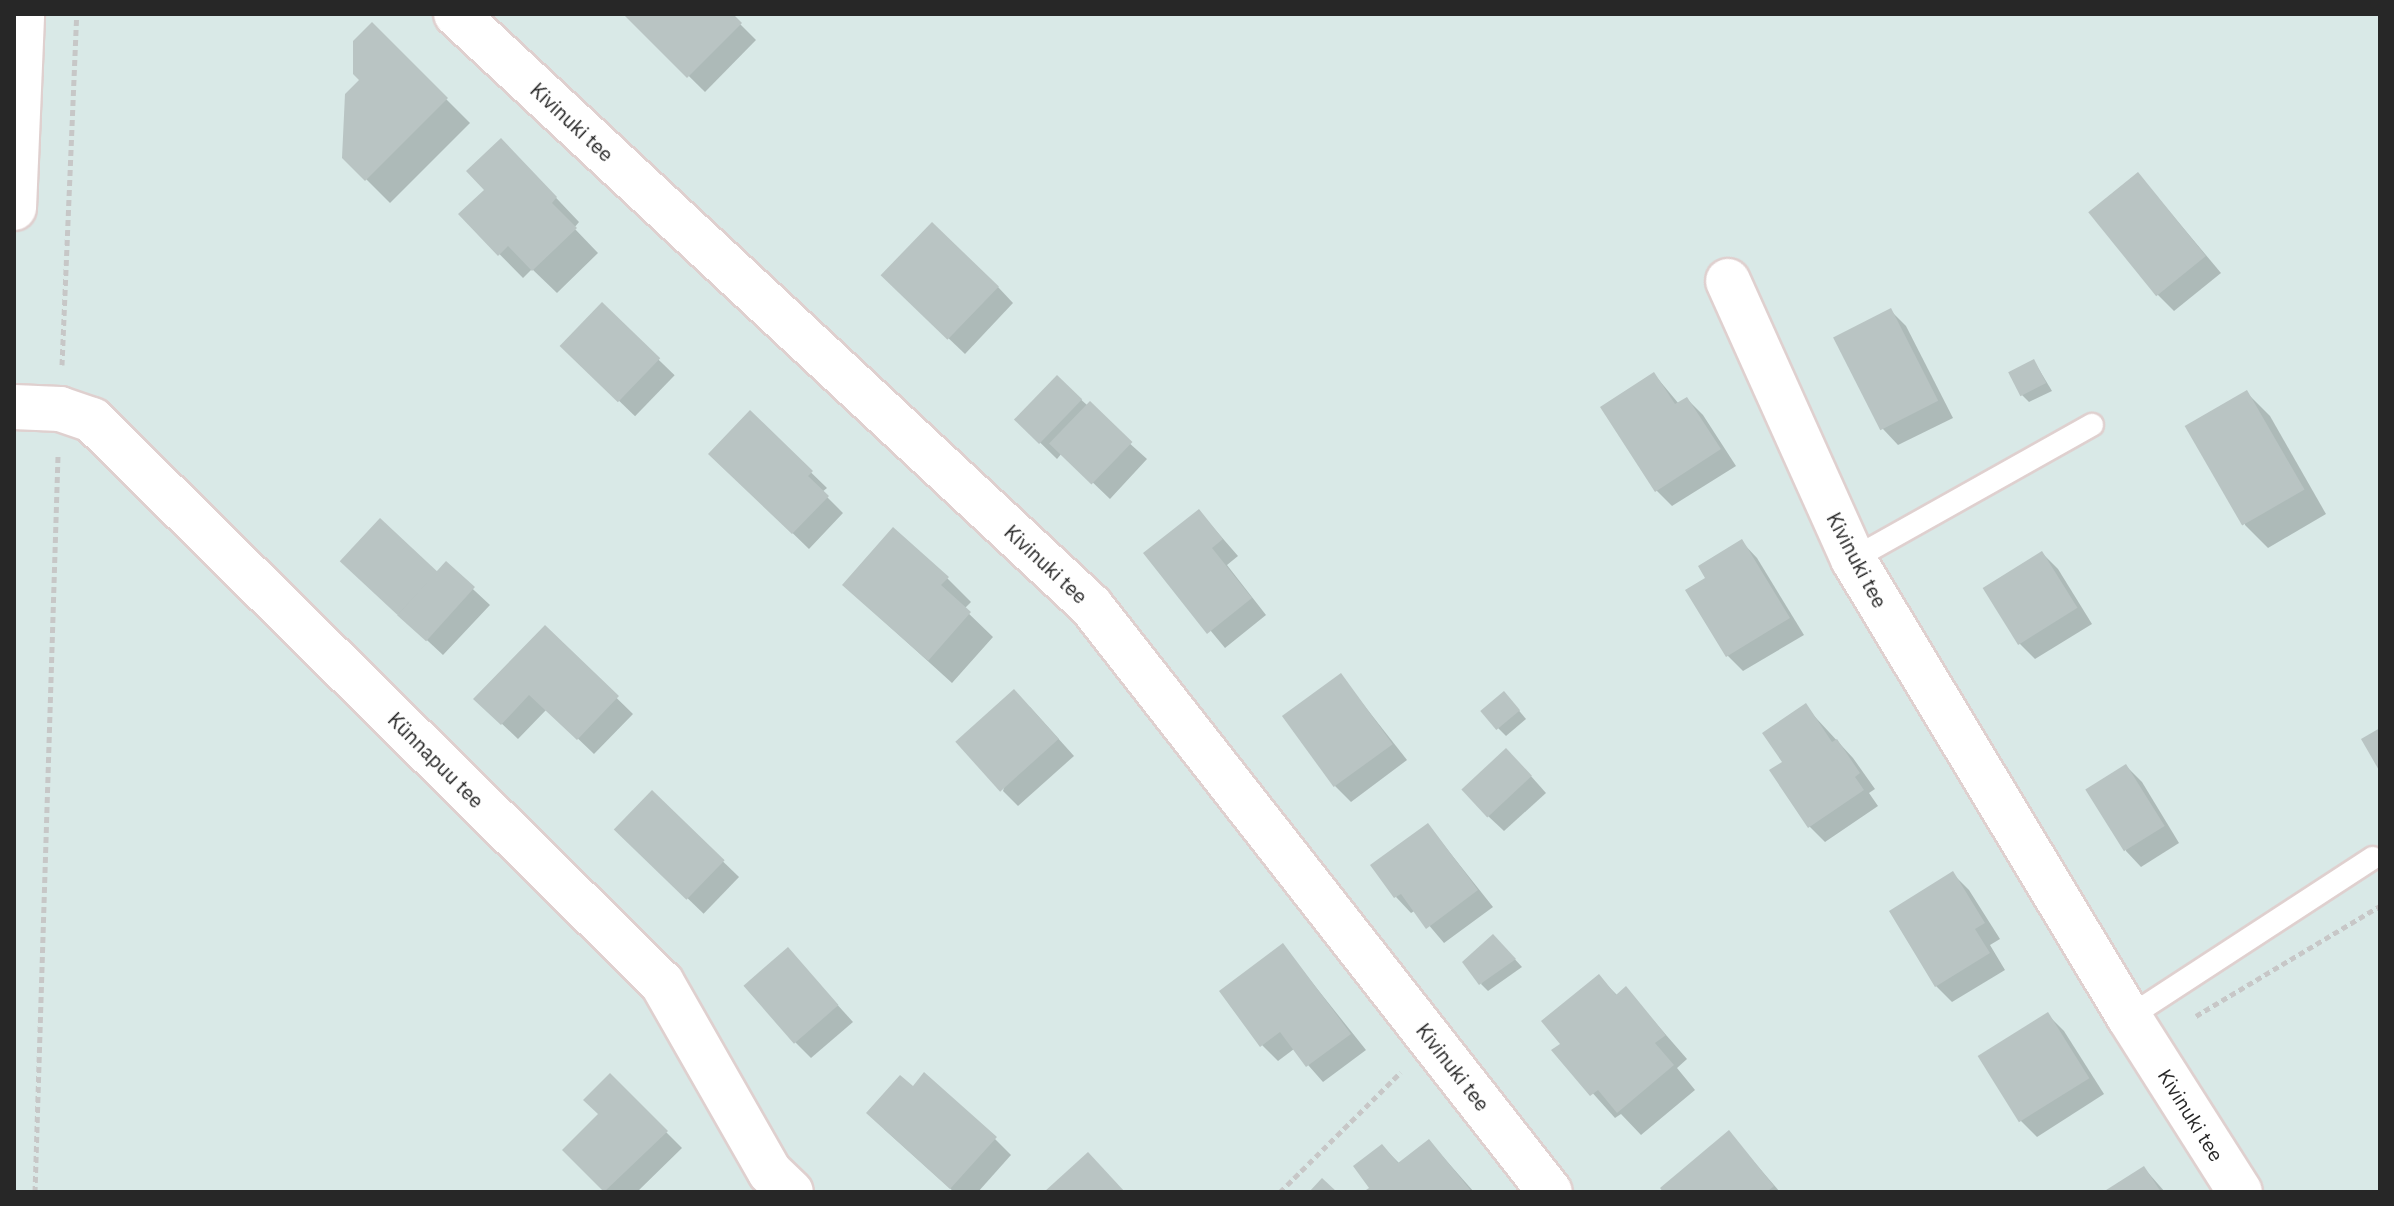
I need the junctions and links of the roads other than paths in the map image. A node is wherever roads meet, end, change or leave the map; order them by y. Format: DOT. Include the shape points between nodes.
graph roads {
  1 [pos="22,14"];
  2 [pos="456,14"];
  3 [pos="14,208"];
  4 [pos="1728,281"];
  5 [pos="14,407"];
  6 [pos="2092,425"];
  7 [pos="1853,559"];
  8 [pos="2373,858"];
  9 [pos="2138,1031"];
  10 [pos="791,1192"];
  11 [pos="1550,1192"];
  12 [pos="2240,1192"];
  1 -- 3 [label="street"];
  2 -- 11 [label="street, Kivinuki tee" via="1091,606"];
  4 -- 7 [label="street, Kivinuki tee"];
  5 -- 10 [label="street, Künnapuu tee" via="60,409 92,420 662,983 770,1172"];
  6 -- 7 [label="lane"];
  7 -- 9 [label="street, Kivinuki tee"];
  8 -- 9 [label="lane"];
  9 -- 12 [label="street, Kivinuki tee"];
}
